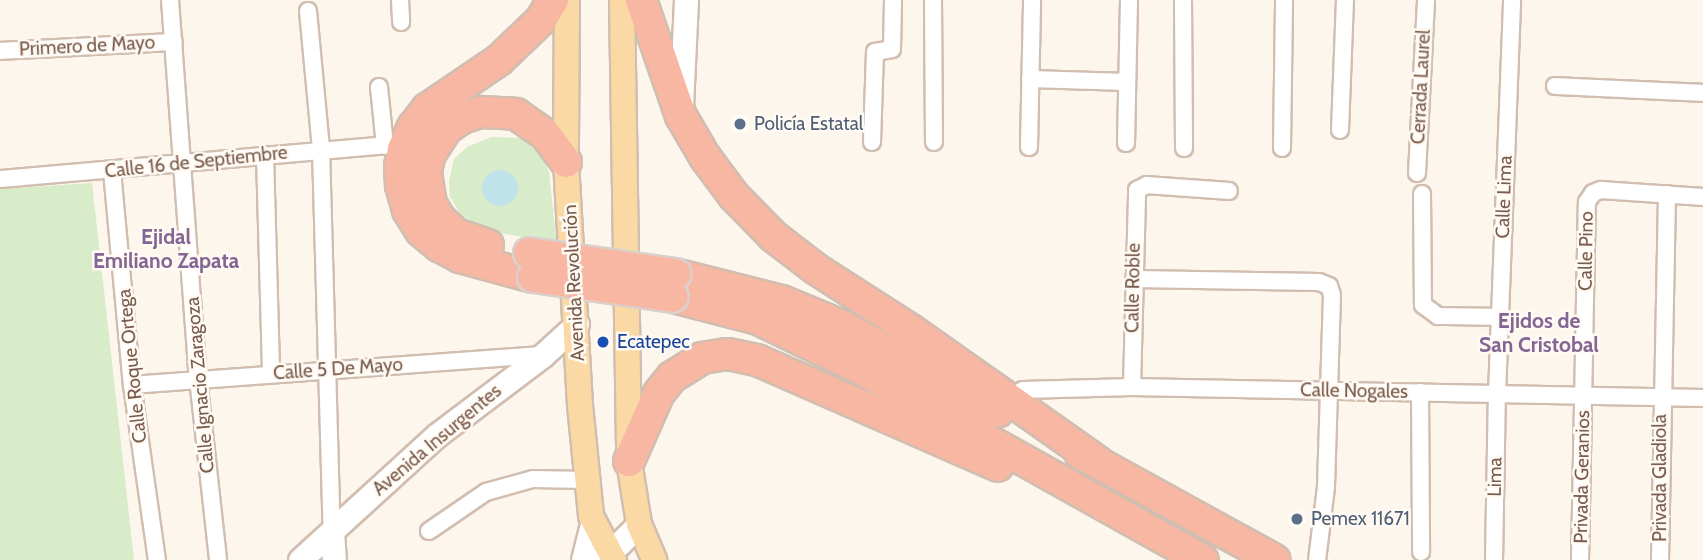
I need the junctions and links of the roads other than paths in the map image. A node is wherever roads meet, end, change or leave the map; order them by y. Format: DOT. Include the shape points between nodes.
graph roads {
  1 [pos="170,0"];
  2 [pos="400,0"];
  3 [pos="553,0"];
  4 [pos="567,0"];
  5 [pos="640,0"];
  6 [pos="686,0"];
  7 [pos="892,0"];
  8 [pos="933,0"];
  9 [pos="1032,0"];
  10 [pos="1129,0"];
  11 [pos="1183,0"];
  12 [pos="1284,0"];
  13 [pos="1345,0"];
  14 [pos="1426,0"];
  15 [pos="1512,0"];
  16 [pos="308,11"];
  17 [pos="622,12"];
  18 [pos="401,22"];
  19 [pos="174,42"];
  20 [pos="0,51"];
  21 [pos="1030,79"];
  22 [pos="1127,82"];
  23 [pos="1555,86"];
  24 [pos="379,87"];
  25 [pos="1703,93"];
  26 [pos="681,116"];
  27 [pos="1340,130"];
  28 [pos="872,142"];
  29 [pos="934,142"];
  30 [pos="1126,142"];
  31 [pos="1029,147"];
  32 [pos="1184,148"];
  33 [pos="1282,148"];
  34 [pos="321,149"];
  35 [pos="265,155"];
  36 [pos="566,162"];
  37 [pos="182,164"];
  38 [pos="112,172"];
  39 [pos="1417,173"];
  40 [pos="0,179"];
  41 [pos="1229,191"];
  42 [pos="1422,194"];
  43 [pos="1667,194"];
  44 [pos="1703,197"];
  45 [pos="531,265"];
  46 [pos="1133,279"];
  47 [pos="674,286"];
  48 [pos="1500,317"];
  49 [pos="577,324"];
  50 [pos="543,355"];
  51 [pos="326,370"];
  52 [pos="271,373"];
  53 [pos="198,378"];
  54 [pos="132,385"];
  55 [pos="1132,387"];
  56 [pos="1328,392"];
  57 [pos="1420,392"];
  58 [pos="1497,394"];
  59 [pos="1583,395"];
  60 [pos="1661,397"];
  61 [pos="1008,398"];
  62 [pos="1703,398"];
  63 [pos="629,461"];
  64 [pos="1098,462"];
  65 [pos="586,480"];
  66 [pos="1088,496"];
  67 [pos="639,524"];
  68 [pos="429,531"];
  69 [pos="332,533"];
  70 [pos="1420,552"];
  71 [pos="599,558"];
  72 [pos="157,560"];
  73 [pos="218,560"];
  74 [pos="300,560"];
  75 [pos="334,560"];
  76 [pos="654,560"];
  77 [pos="1203,560"];
  78 [pos="1275,560"];
  79 [pos="1317,560"];
  80 [pos="1494,560"];
  81 [pos="1580,560"];
  82 [pos="1660,560"];
  1 -- 19 [label="street, Calle Ignacio Zaragoza"];
  2 -- 18 [label="street"];
  3 -- 45 [label="highway" via="541,20 499,60 427,109 413,127 400,166 408,209 421,231 439,246 460,257"];
  4 -- 36 [label="main road, Avenida Revolución"];
  5 -- 17 [label="highway"];
  5 -- 26 [label="highway"];
  6 -- 26 [label="main road"];
  7 -- 28 [label="street" via="892,49 875,52"];
  8 -- 29 [label="street"];
  9 -- 21 [label="street"];
  10 -- 22 [label="street"];
  11 -- 32 [label="street"];
  12 -- 33 [label="street"];
  13 -- 27 [label="street"];
  14 -- 39 [label="street, Cerrada Laurel"];
  15 -- 48 [label="street, Calle Lima"];
  16 -- 34 [label="street"];
  17 -- 63 [label="main road"];
  19 -- 20 [label="street, Primero de Mayo"];
  19 -- 37 [label="street, Calle Ignacio Zaragoza"];
  21 -- 22 [label="street"];
  21 -- 31 [label="street"];
  22 -- 30 [label="street"];
  23 -- 25 [label="street"];
  24 -- 34 [label="street, Calle 16 de Septiembre" via="389,146"];
  26 -- 61 [label="highway" via="705,158 774,236"];
  34 -- 35 [label="street, Calle 16 de Septiembre"];
  34 -- 51 [label="street"];
  35 -- 37 [label="street, Calle 16 de Septiembre"];
  35 -- 52 [label="street"];
  36 -- 45 [label="highway" via="532,122 499,111 462,118 446,129 430,154 427,188 440,219 456,234"];
  36 -- 49 [label="main road, Avenida Revolución"];
  37 -- 38 [label="street, Calle 16 de Septiembre"];
  37 -- 53 [label="street, Calle Ignacio Zaragoza"];
  38 -- 40 [label="street, Calle 16 de Septiembre"];
  38 -- 54 [label="street, Calle Roque Ortega"];
  41 -- 46 [label="street, Calle Roble" via="1147,185 1138,190"];
  42 -- 48 [label="street" via="1423,304 1438,316"];
  43 -- 44 [label="street"];
  43 -- 59 [label="street, Calle Pino" via="1601,190 1592,193 1587,202"];
  43 -- 60 [label="street, Privada Gladiola"];
  45 -- 47 [label="highway, bridge"];
  46 -- 55 [label="street, Calle Roble"];
  46 -- 56 [label="street" via="1319,282 1329,286"];
  47 -- 64 [label="highway" via="782,301 840,325"];
  47 -- 66 [label="highway" via="857,366"];
  48 -- 58 [label="street, Calle Lima"];
  49 -- 50 [label="main road, Avenida Insurgentes"];
  49 -- 65 [label="main road, Avenida Revolución"];
  50 -- 51 [label="street, Calle 5 De Mayo"];
  50 -- 69 [label="main road, Avenida Insurgentes" via="437,435"];
  51 -- 52 [label="street, Calle 5 De Mayo"];
  51 -- 69 [label="street"];
  52 -- 53 [label="street, Calle 5 De Mayo"];
  53 -- 54 [label="street, Calle 5 De Mayo"];
  53 -- 73 [label="street, Calle Ignacio Zaragoza"];
  54 -- 72 [label="street, Calle Roque Ortega"];
  55 -- 56 [label="street, Calle Nogales"];
  55 -- 61 [label="street, Calle Nogales" via="1023,390"];
  56 -- 57 [label="street, Calle Nogales"];
  56 -- 79 [label="street" via="1326,487"];
  57 -- 58 [label="street, Calle Nogales"];
  57 -- 70 [label="street"];
  58 -- 59 [label="street, Calle Nogales"];
  58 -- 80 [label="street, Lima"];
  59 -- 60 [label="street, Calle Nogales"];
  59 -- 81 [label="street, Privada Geranios"];
  60 -- 62 [label="street, Calle Nogales"];
  60 -- 82 [label="street, Privada Gladiola"];
  61 -- 64 [label="highway"];
  63 -- 66 [label="highway" via="659,393 672,377 702,358 727,354 757,360 993,465"];
  63 -- 67 [label="main road"];
  64 -- 78 [label="highway"];
  65 -- 68 [label="street" via="533,479 486,492"];
  65 -- 71 [label="main road, Avenida Revolución"];
  66 -- 77 [label="highway"];
  67 -- 71 [label="main road"];
  67 -- 76 [label="main road"];
  69 -- 74 [label="main road, Avenida Insurgentes"];
  69 -- 75 [label="main road"];
}
